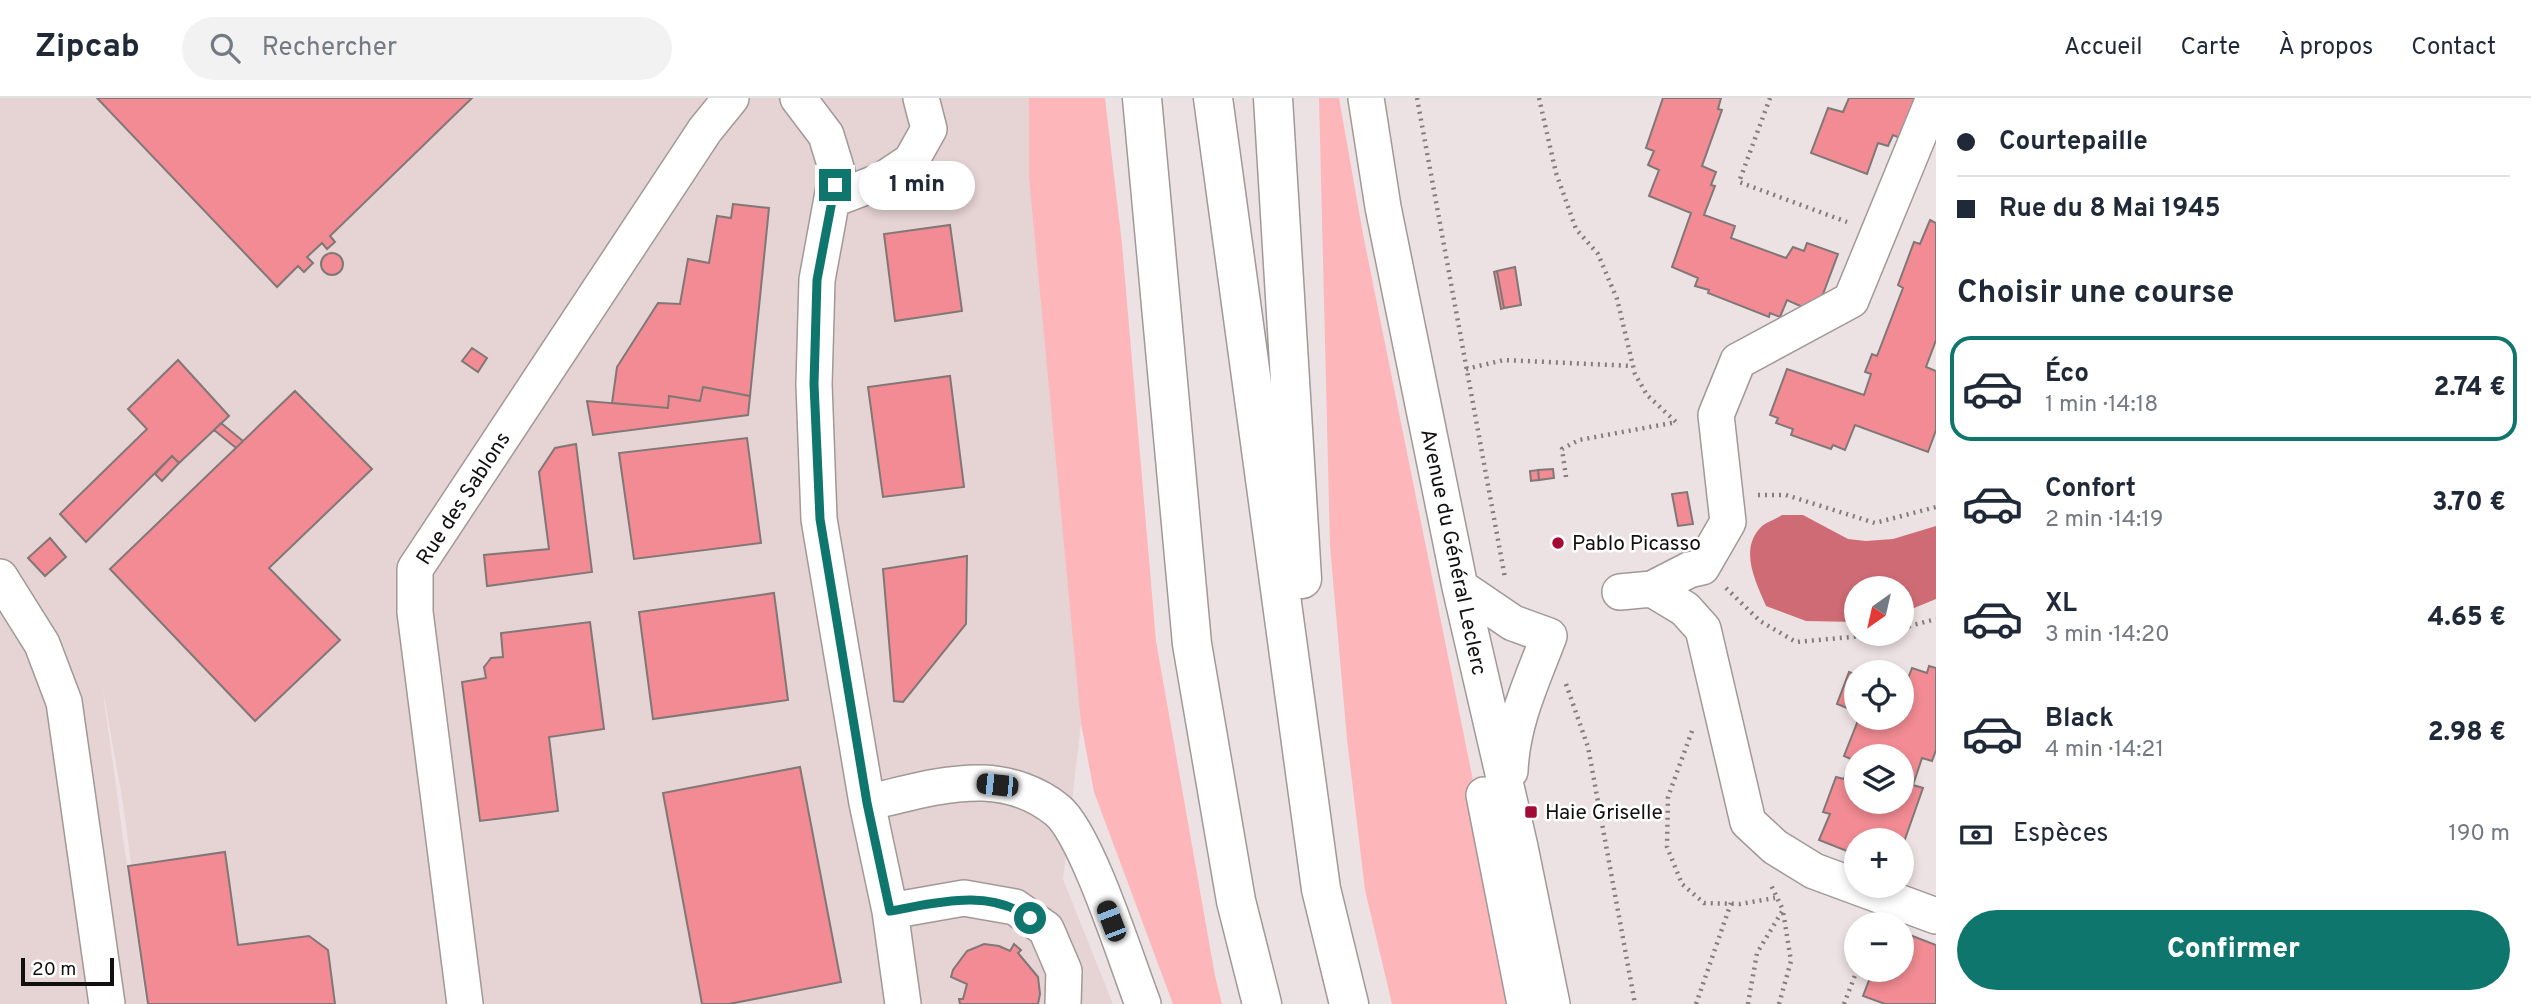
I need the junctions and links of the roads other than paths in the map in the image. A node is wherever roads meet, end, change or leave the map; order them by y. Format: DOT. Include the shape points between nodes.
graph roads {
  1 [pos="731,98"];
  2 [pos="797,98"];
  3 [pos="921,98"];
  4 [pos="1142,98"];
  5 [pos="1213,98"];
  6 [pos="1273,98"];
  7 [pos="1345,98"];
  8 [pos="1366,98"];
  9 [pos="1934,98"];
  10 [pos="834,199"];
  11 [pos="0,577"];
  12 [pos="1460,587"];
  13 [pos="1509,802"];
  14 [pos="867,803"];
  15 [pos="1321,889"];
  16 [pos="890,911"];
  17 [pos="1936,916"];
  18 [pos="107,1004"];
  19 [pos="465,1004"];
  20 [pos="903,1004"];
  21 [pos="1063,1004"];
  22 [pos="1143,1004"];
  23 [pos="1262,1004"];
  24 [pos="1349,1004"];
  25 [pos="1525,1004"];
  26 [pos="1552,1004"];
  1 -- 19 [label="street, Rue des Sablons" via="705,130 415,569 415,612"];
  2 -- 10 [label="street" via="826,135 837,171"];
  3 -- 10 [label="street" via="929,129 911,160 881,181"];
  4 -- 23 [label="highway" via="1192,644 1236,901"];
  5 -- 15 [label="highway"];
  6 -- 15 [label="highway"];
  7 -- 25 [label="street"];
  8 -- 12 [label="street, Avenue du Général Leclerc"];
  9 -- 17 [label="street" via="1851,300 1738,361 1716,415 1728,522 1702,567 1636,590 1685,609 1703,629 1748,822 1775,847 1814,871"];
  10 -- 14 [label="street" via="817,280 814,384 820,519"];
  11 -- 18 [label="street" via="42,644 64,702"];
  12 -- 13 [label="street, Avenue du Général Leclerc"];
  12 -- 13 [label="street" via="1513,623 1549,636 1511,747"];
  13 -- 26 [label="street, Avenue du Général Leclerc"];
  14 -- 16 [label="street"];
  14 -- 22 [label="street" via="947,785 982,783 1012,786 1058,810 1089,863"];
  15 -- 24 [label="highway"];
  16 -- 20 [label="street"];
  16 -- 21 [label="street" via="964,898 1015,906 1046,929 1064,971"];
}
